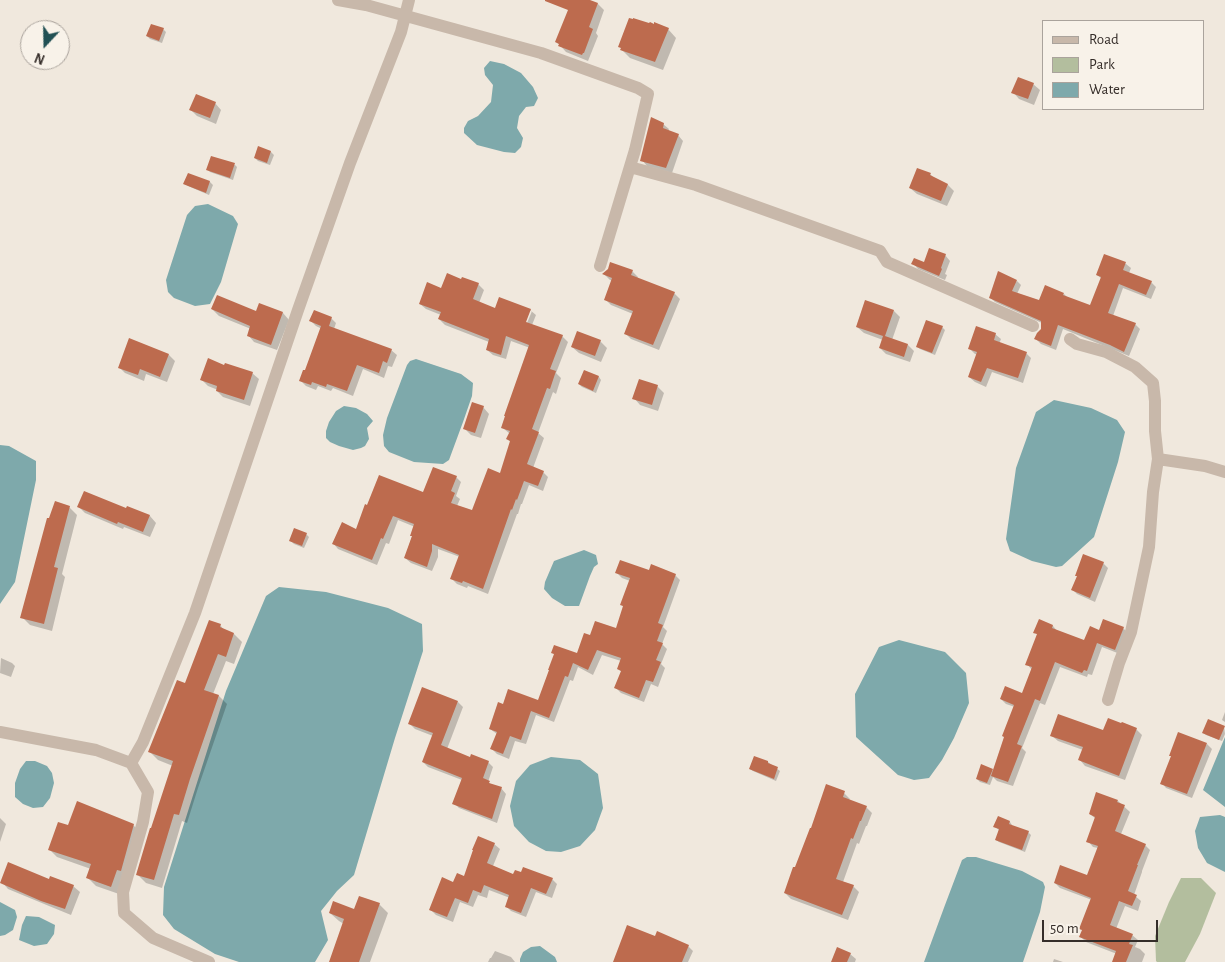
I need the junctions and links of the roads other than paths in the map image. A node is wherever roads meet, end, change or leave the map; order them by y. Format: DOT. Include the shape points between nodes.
graph roads {
  1 [pos="338,0"];
  2 [pos="409,0"];
  3 [pos="405,16"];
  4 [pos="630,167"];
  5 [pos="600,266"];
  6 [pos="1033,326"];
  7 [pos="1070,339"];
  8 [pos="1158,459"];
  9 [pos="1225,472"];
  10 [pos="1108,700"];
  11 [pos="0,732"];
  12 [pos="131,763"];
  13 [pos="209,962"];
  1 -- 3 [label="street"];
  2 -- 3 [label="street"];
  3 -- 4 [label="street" via="541,53 648,94"];
  3 -- 12 [label="street" via="298,310 195,613 143,742"];
  4 -- 5 [label="street"];
  4 -- 6 [label="street" via="696,185 880,252 887,262"];
  7 -- 8 [label="street" via="1136,367 1153,383"];
  8 -- 9 [label="street"];
  8 -- 10 [label="street" via="1149,547 1141,586 1131,632"];
  11 -- 12 [label="street" via="96,750"];
  12 -- 13 [label="street" via="148,792 123,892 124,913 153,938"];
}
